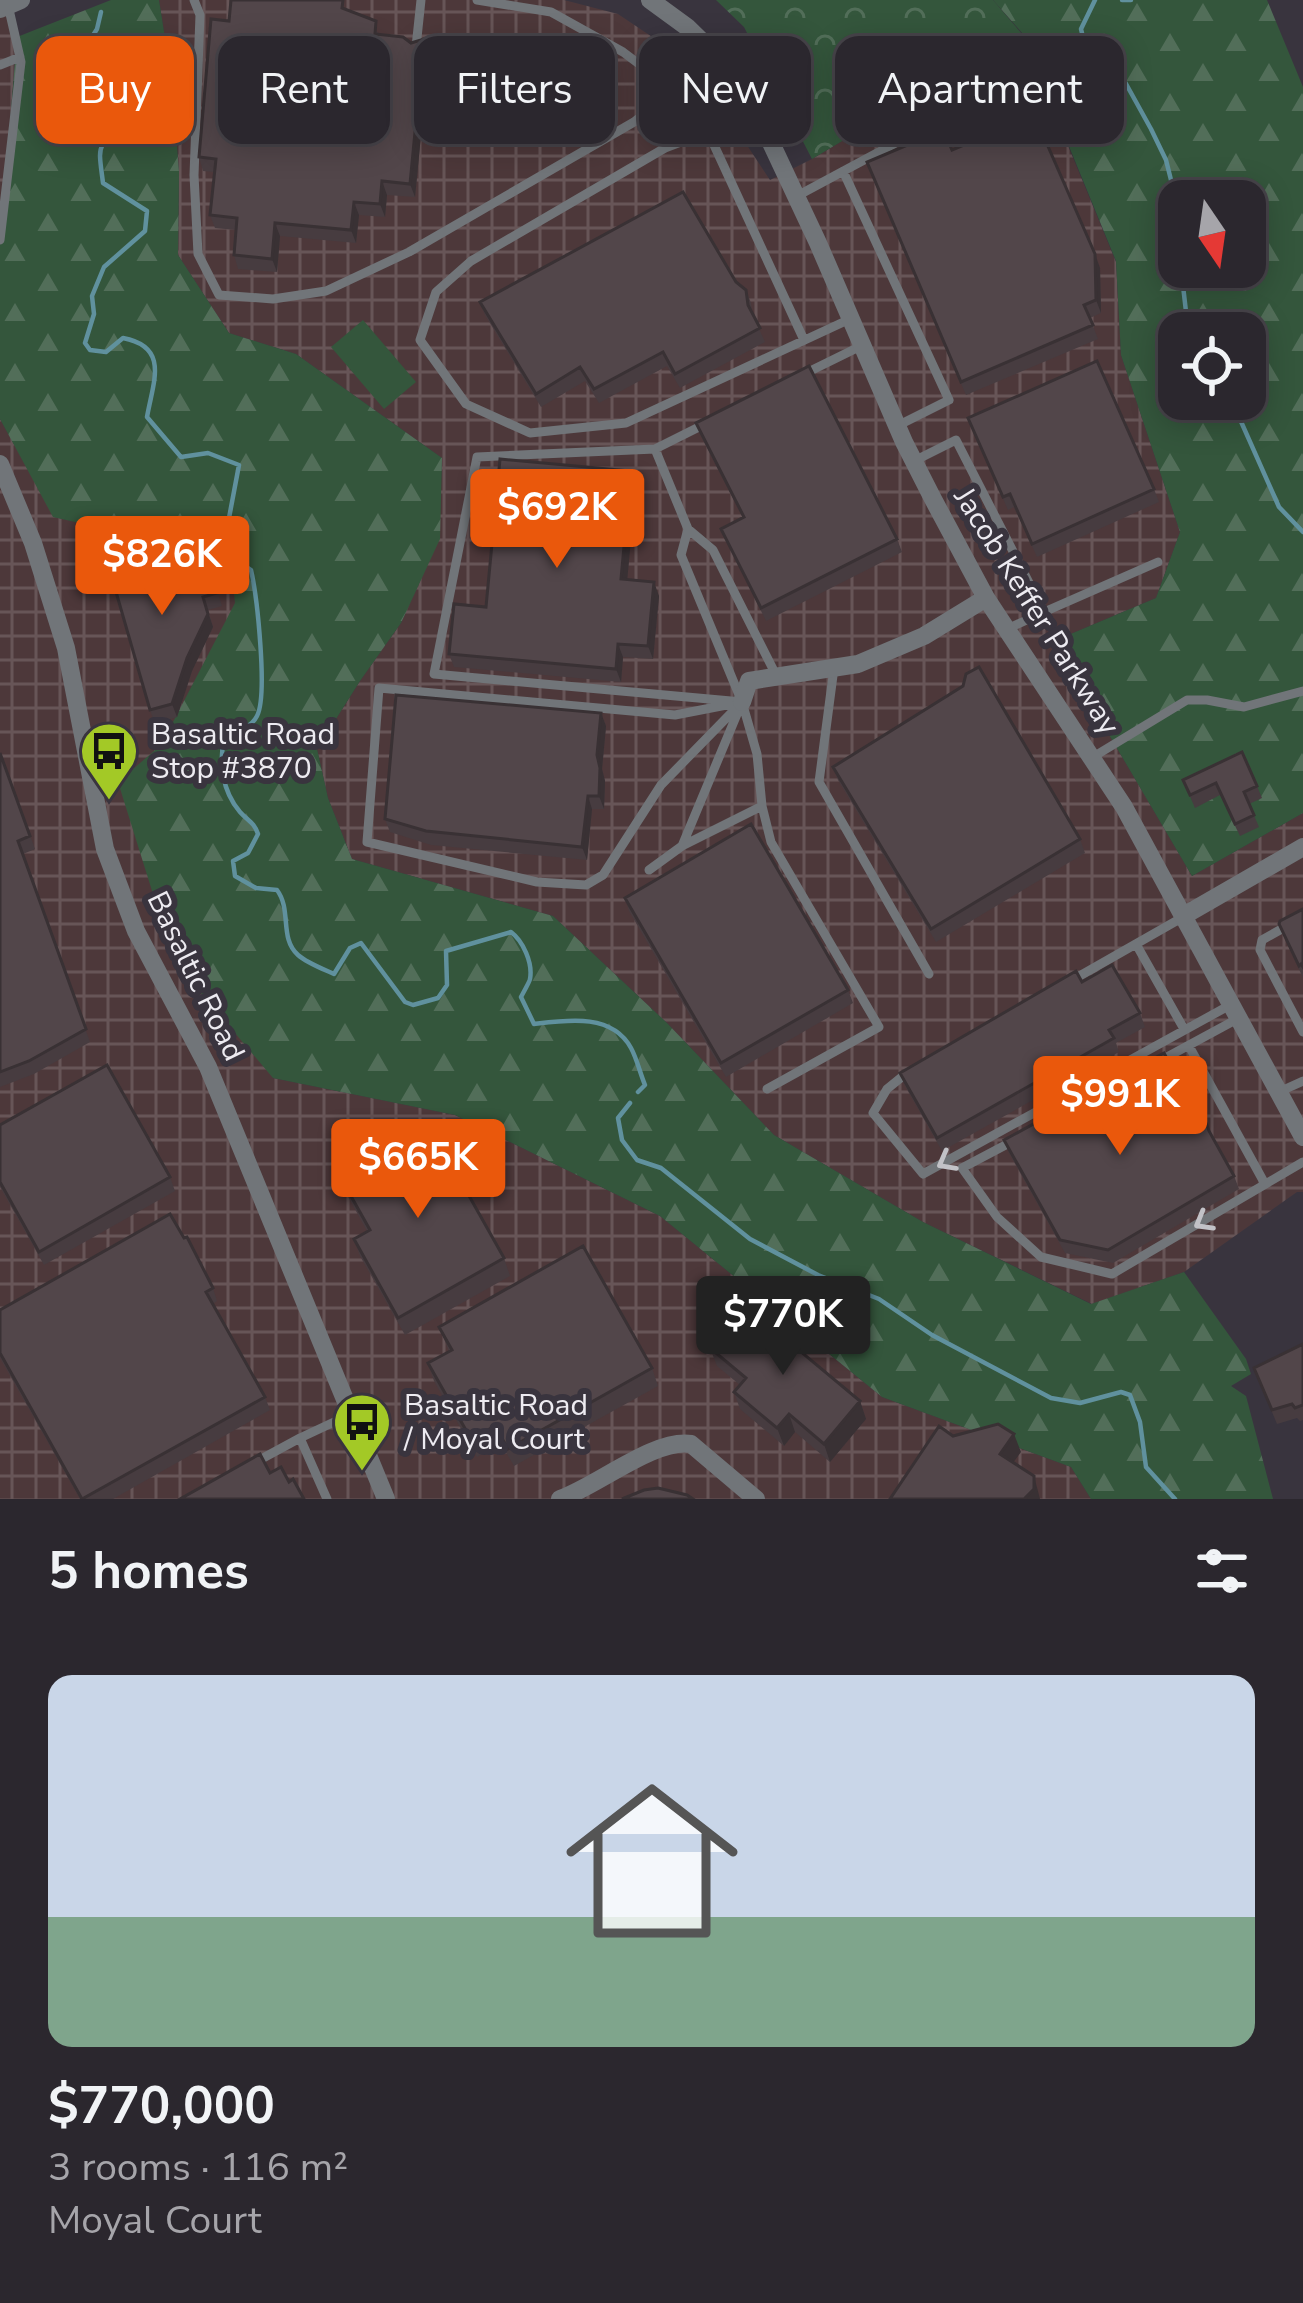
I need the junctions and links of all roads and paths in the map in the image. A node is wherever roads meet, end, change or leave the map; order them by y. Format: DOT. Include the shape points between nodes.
graph roads {
  1 [pos="194,0"];
  2 [pos="421,0"];
  3 [pos="477,0"];
  4 [pos="650,0"];
  5 [pos="10,5"];
  6 [pos="417,36"];
  7 [pos="696,36"];
  8 [pos="20,57"];
  9 [pos="639,64"];
  10 [pos="0,65"];
  11 [pos="639,117"];
  12 [pos="676,144"];
  13 [pos="714,144"];
  14 [pos="772,144"];
  15 [pos="893,144"];
  16 [pos="843,171"];
  17 [pos="797,196"];
  18 [pos="0,240"];
  19 [pos="850,319"];
  20 [pos="804,340"];
  21 [pos="861,346"];
  22 [pos="799,377"];
  23 [pos="717,418"];
  24 [pos="897,426"];
  25 [pos="655,449"];
  26 [pos="914,460"];
  27 [pos="0,464"];
  28 [pos="6,494"];
  29 [pos="688,529"];
  30 [pos="1158,562"];
  31 [pos="986,598"];
  32 [pos="1044,612"];
  33 [pos="1007,629"];
  34 [pos="834,668"];
  35 [pos="776,675"];
  36 [pos="1303,691"];
  37 [pos="742,702"];
  38 [pos="1092,758"];
  39 [pos="762,806"];
  40 [pos="682,845"];
  41 [pos="1303,847"];
  42 [pos="649,870"];
  43 [pos="1185,915"];
  44 [pos="1303,917"];
  45 [pos="1136,944"];
  46 [pos="929,974"];
  47 [pos="1061,986"];
  48 [pos="1236,1011"];
  49 [pos="1184,1030"];
  50 [pos="1303,1033"];
  51 [pos="1190,1046"];
  52 [pos="909,1071"];
  53 [pos="1142,1071"];
  54 [pos="1303,1081"];
  55 [pos="767,1089"];
  56 [pos="1279,1092"];
  57 [pos="1022,1136"];
  58 [pos="1303,1137"];
  59 [pos="1303,1162"];
  60 [pos="1265,1184"];
  61 [pos="351,1414"];
  62 [pos="300,1438"];
  63 [pos="244,1469"];
  64 [pos="327,1499"];
  65 [pos="386,1499"];
  66 [pos="560,1499"];
  67 [pos="756,1499"];
  1 -- 11 [label="lane" via="197,254 219,295 273,299 326,291 410,252"];
  2 -- 6 [label="lane"];
  3 -- 9 [label="lane" via="551,12"];
  4 -- 7 [label="street, Jacob Keffer Parkway"];
  5 -- 8 [label="lane"];
  8 -- 10 [label="lane"];
  8 -- 18 [label="lane"];
  12 -- 20 [label="lane" via="471,261 436,292 420,340 466,404 530,433 626,423"];
  13 -- 20 [label="lane"];
  14 -- 17 [label="street, Jacob Keffer Parkway"];
  15 -- 16 [label="lane"];
  16 -- 17 [label="lane"];
  16 -- 24 [label="lane" via="949,400"];
  17 -- 19 [label="street, Jacob Keffer Parkway"];
  19 -- 20 [label="lane"];
  19 -- 21 [label="street, Jacob Keffer Parkway"];
  21 -- 22 [label="lane"];
  21 -- 24 [label="street, Jacob Keffer Parkway"];
  23 -- 25 [label="lane"];
  24 -- 26 [label="street, Jacob Keffer Parkway"];
  25 -- 29 [label="lane"];
  25 -- 37 [label="lane" via="477,457 434,674"];
  26 -- 31 [label="street, Jacob Keffer Parkway"];
  26 -- 32 [label="lane" via="956,440"];
  27 -- 28 [label="street, Basaltic Road"];
  28 -- 61 [label="street, Basaltic Road" via="33,544 66,648 104,849 136,931 208,1066"];
  29 -- 35 [label="lane" via="713,550"];
  29 -- 37 [label="lane" via="681,555"];
  30 -- 32 [label="lane"];
  31 -- 33 [label="street, Jacob Keffer Parkway"];
  31 -- 34 [label="street" via="924,636"];
  32 -- 33 [label="lane"];
  33 -- 38 [label="street, Jacob Keffer Parkway"];
  34 -- 35 [label="street"];
  34 -- 46 [label="lane" via="819,782"];
  35 -- 37 [label="street" via="749,680"];
  36 -- 38 [label="lane" via="1244,707 1187,700"];
  37 -- 37 [label="lane" via="675,715 379,688 368,842 586,885 603,875 661,785"];
  37 -- 39 [label="lane"];
  37 -- 40 [label="lane"];
  38 -- 43 [label="street, Jacob Keffer Parkway"];
  39 -- 40 [label="lane"];
  39 -- 55 [label="lane" via="771,842 879,1027"];
  40 -- 42 [label="lane"];
  41 -- 43 [label="street"];
  43 -- 45 [label="lane"];
  43 -- 48 [label="street, Jacob Keffer Parkway"];
  44 -- 50 [label="lane" via="1262,940 1259,950"];
  45 -- 47 [label="lane"];
  45 -- 49 [label="lane"];
  48 -- 49 [label="lane"];
  48 -- 51 [label="lane"];
  48 -- 56 [label="street, Jacob Keffer Parkway"];
  49 -- 52 [label="lane, one-way" via="923,1174 873,1113"];
  51 -- 53 [label="lane"];
  51 -- 60 [label="lane"];
  54 -- 56 [label="lane"];
  56 -- 58 [label="street, Jacob Keffer Parkway"];
  60 -- 57 [label="lane, one-way" via="1112,1274 1041,1257 997,1217 962,1168"];
  59 -- 60 [label="lane"];
  61 -- 62 [label="lane"];
  61 -- 65 [label="street, Basaltic Road"];
  62 -- 63 [label="lane"];
  62 -- 64 [label="lane"];
  66 -- 67 [label="street" via="678,1442 691,1444"];
}
